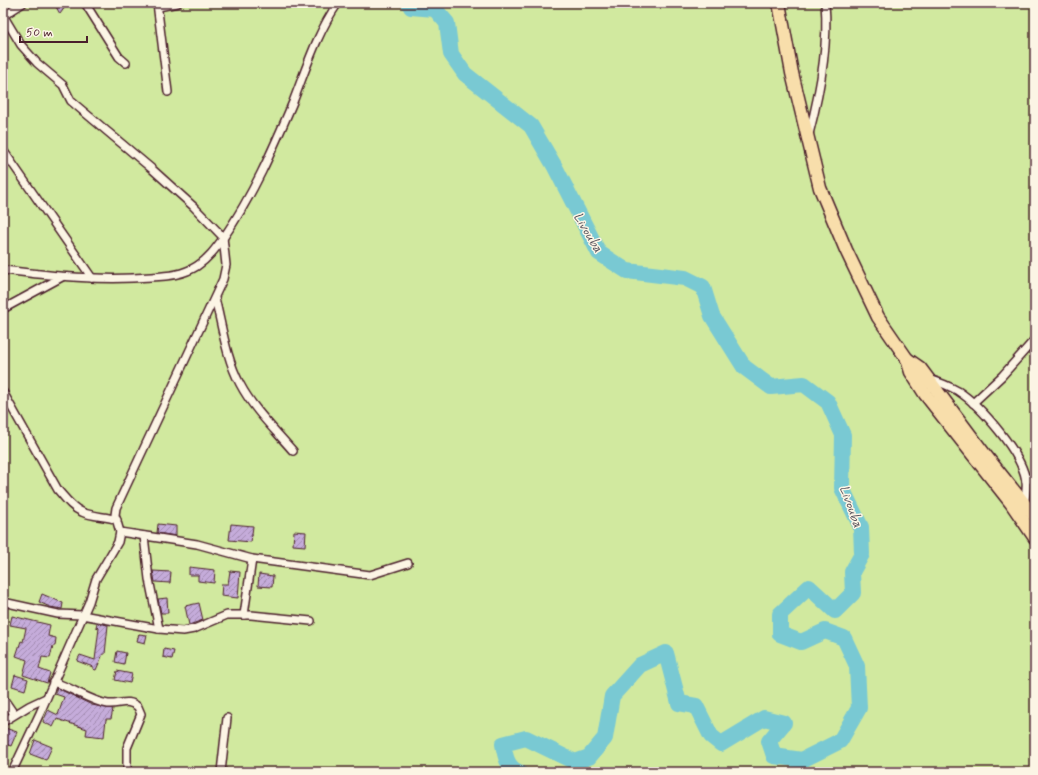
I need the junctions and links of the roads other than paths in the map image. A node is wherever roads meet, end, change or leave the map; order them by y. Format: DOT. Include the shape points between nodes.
graph roads {
  1 [pos="23,3"];
  2 [pos="85,3"];
  3 [pos="178,3"];
  4 [pos="338,3"];
  5 [pos="779,3"];
  6 [pos="824,3"];
  7 [pos="157,5"];
  8 [pos="3,15"];
  9 [pos="126,63"];
  10 [pos="168,92"];
  11 [pos="808,140"];
  12 [pos="3,150"];
  13 [pos="223,238"];
  14 [pos="3,270"];
  15 [pos="62,277"];
  16 [pos="92,278"];
  17 [pos="215,298"];
  18 [pos="3,309"];
  19 [pos="1035,339"];
  20 [pos="907,359"];
  21 [pos="928,378"];
  22 [pos="3,392"];
  23 [pos="973,403"];
  24 [pos="293,451"];
  25 [pos="1035,475"];
  26 [pos="1026,482"];
  27 [pos="1025,503"];
  28 [pos="1035,517"];
  29 [pos="117,520"];
  30 [pos="120,532"];
  31 [pos="144,536"];
  32 [pos="1035,538"];
  33 [pos="252,559"];
  34 [pos="408,563"];
  35 [pos="3,602"];
  36 [pos="82,615"];
  37 [pos="244,615"];
  38 [pos="312,621"];
  39 [pos="159,629"];
  40 [pos="53,682"];
  41 [pos="3,698"];
  42 [pos="46,698"];
  43 [pos="14,714"];
  44 [pos="228,718"];
  45 [pos="3,722"];
  46 [pos="12,772"];
  47 [pos="127,772"];
  48 [pos="221,772"];
  1 -- 8 [label="street"];
  2 -- 9 [label="street" via="119,57"];
  3 -- 7 [label="street"];
  4 -- 13 [label="street" via="323,26 261,175"];
  5 -- 11 [label="highway"];
  6 -- 11 [label="street" via="826,17 820,86"];
  7 -- 10 [label="street"];
  8 -- 13 [label="street" via="36,63 63,85 71,101 193,206"];
  11 -- 20 [label="highway" via="820,188 846,250 878,317"];
  12 -- 16 [label="street"];
  13 -- 16 [label="street" via="208,258 171,276"];
  13 -- 17 [label="street" via="226,265"];
  14 -- 15 [label="street"];
  15 -- 16 [label="street"];
  15 -- 18 [label="street"];
  17 -- 24 [label="street" via="231,363 240,384"];
  17 -- 29 [label="street" via="122,493 115,512"];
  19 -- 23 [label="street" via="1002,376"];
  20 -- 21 [label="highway" via="920,368"];
  20 -- 32 [label="highway" via="911,372 925,394 1011,503"];
  21 -- 23 [label="street" via="958,391"];
  21 -- 27 [label="highway"];
  22 -- 29 [label="street" via="58,490 70,504 82,512"];
  23 -- 26 [label="street" via="1003,437 1020,464"];
  25 -- 26 [label="street"];
  26 -- 27 [label="street"];
  27 -- 28 [label="highway"];
  29 -- 30 [label="street"];
  30 -- 31 [label="street"];
  30 -- 36 [label="street" via="118,542 96,579"];
  31 -- 33 [label="street" via="197,544"];
  31 -- 39 [label="street"];
  33 -- 34 [label="street" via="370,575"];
  33 -- 37 [label="street"];
  35 -- 36 [label="street" via="58,614"];
  36 -- 39 [label="street"];
  36 -- 40 [label="street"];
  37 -- 38 [label="street"];
  37 -- 39 [label="street" via="220,617 203,626 183,631"];
  40 -- 42 [label="street"];
  40 -- 47 [label="street" via="107,704 127,702 138,707 141,714 127,748"];
  41 -- 43 [label="street"];
  42 -- 43 [label="street"];
  42 -- 46 [label="street"];
  43 -- 45 [label="street"];
  44 -- 48 [label="street"];
}
